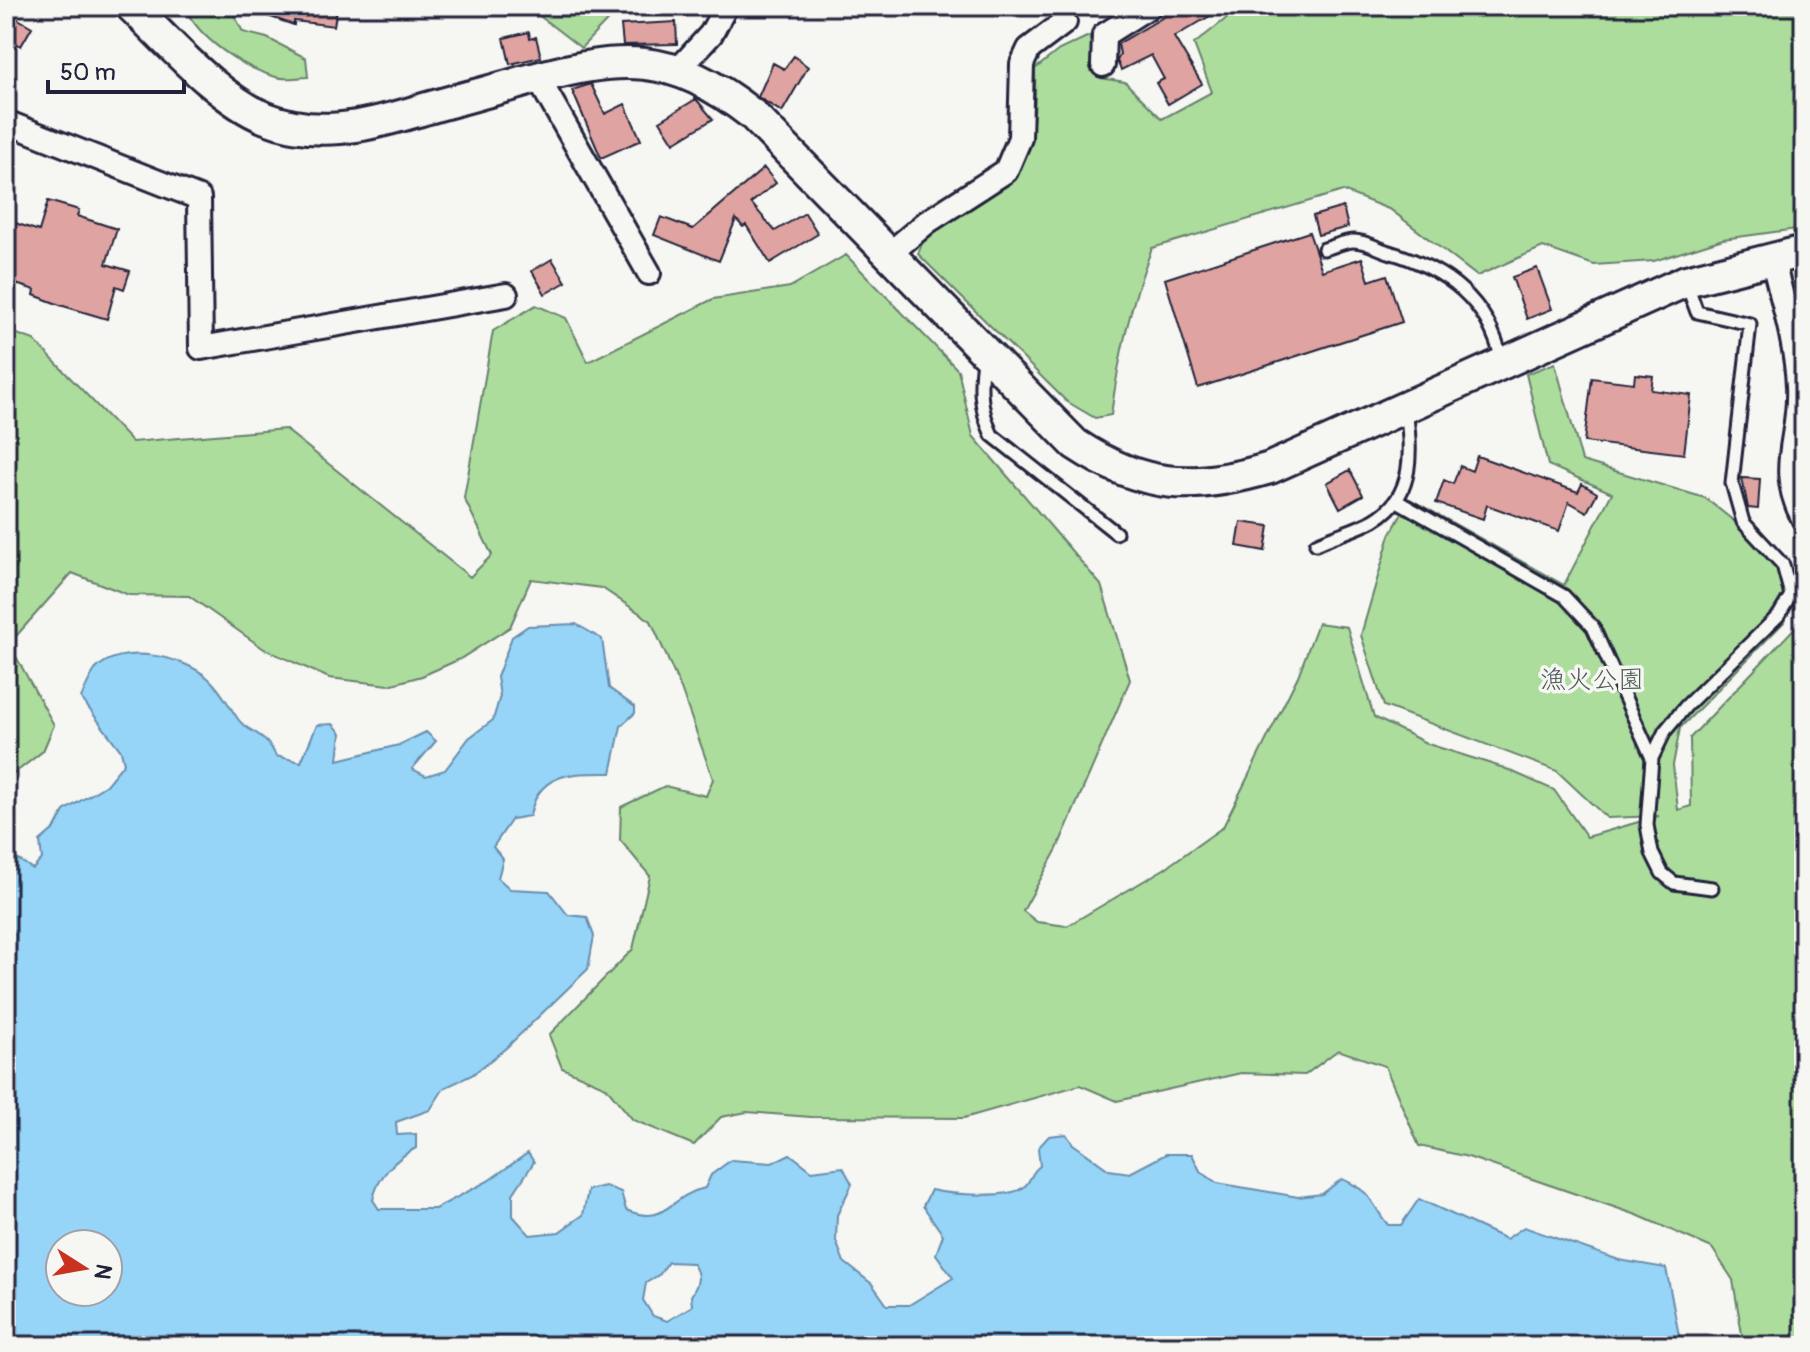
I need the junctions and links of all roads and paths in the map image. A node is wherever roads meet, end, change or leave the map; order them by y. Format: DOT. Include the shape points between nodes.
graph roads {
  1 [pos="131,6"];
  2 [pos="726,6"];
  3 [pos="1150,6"];
  4 [pos="1065,22"];
  5 [pos="1103,65"];
  6 [pos="678,70"];
  7 [pos="538,78"];
  8 [pos="6,122"];
  9 [pos="1324,249"];
  10 [pos="1804,251"];
  11 [pos="888,255"];
  12 [pos="1772,257"];
  13 [pos="649,273"];
  14 [pos="1686,281"];
  15 [pos="506,295"];
  16 [pos="984,354"];
  17 [pos="1502,362"];
  18 [pos="1406,407"];
  19 [pos="1399,502"];
  20 [pos="1804,520"];
  21 [pos="1116,533"];
  22 [pos="1316,544"];
  23 [pos="1652,758"];
  24 [pos="1712,888"];
  1 -- 7 [label="street" via="246,108 294,127 352,129"];
  2 -- 6 [label="street" via="711,34"];
  3 -- 5 [label="street" via="1104,35"];
  4 -- 11 [label="street" via="1029,49 1022,64 1020,138 1006,171 927,222"];
  6 -- 7 [label="street" via="607,62"];
  6 -- 11 [label="street" via="706,82 753,115"];
  7 -- 13 [label="street"];
  8 -- 15 [label="street" via="199,198 201,348"];
  9 -- 17 [label="lane" via="1354,241 1412,257 1451,281 1485,315"];
  10 -- 12 [label="street"];
  11 -- 16 [label="street"];
  12 -- 14 [label="street"];
  12 -- 20 [label="street" via="1795,351 1798,391 1788,471 1792,498"];
  14 -- 17 [label="street"];
  14 -- 23 [label="lane" via="1697,312 1750,324 1732,483 1743,522 1783,565 1791,595 1779,615 1665,731"];
  16 -- 18 [label="street" via="1075,444 1103,463 1162,482 1224,482 1270,468"];
  16 -- 21 [label="lane" via="979,384 982,413 992,435"];
  17 -- 18 [label="street"];
  18 -- 19 [label="lane" via="1409,462"];
  19 -- 22 [label="lane" via="1374,520"];
  19 -- 23 [label="lane" via="1564,596 1582,613 1602,641"];
  23 -- 24 [label="lane" via="1647,825 1652,853 1674,883"];
}
